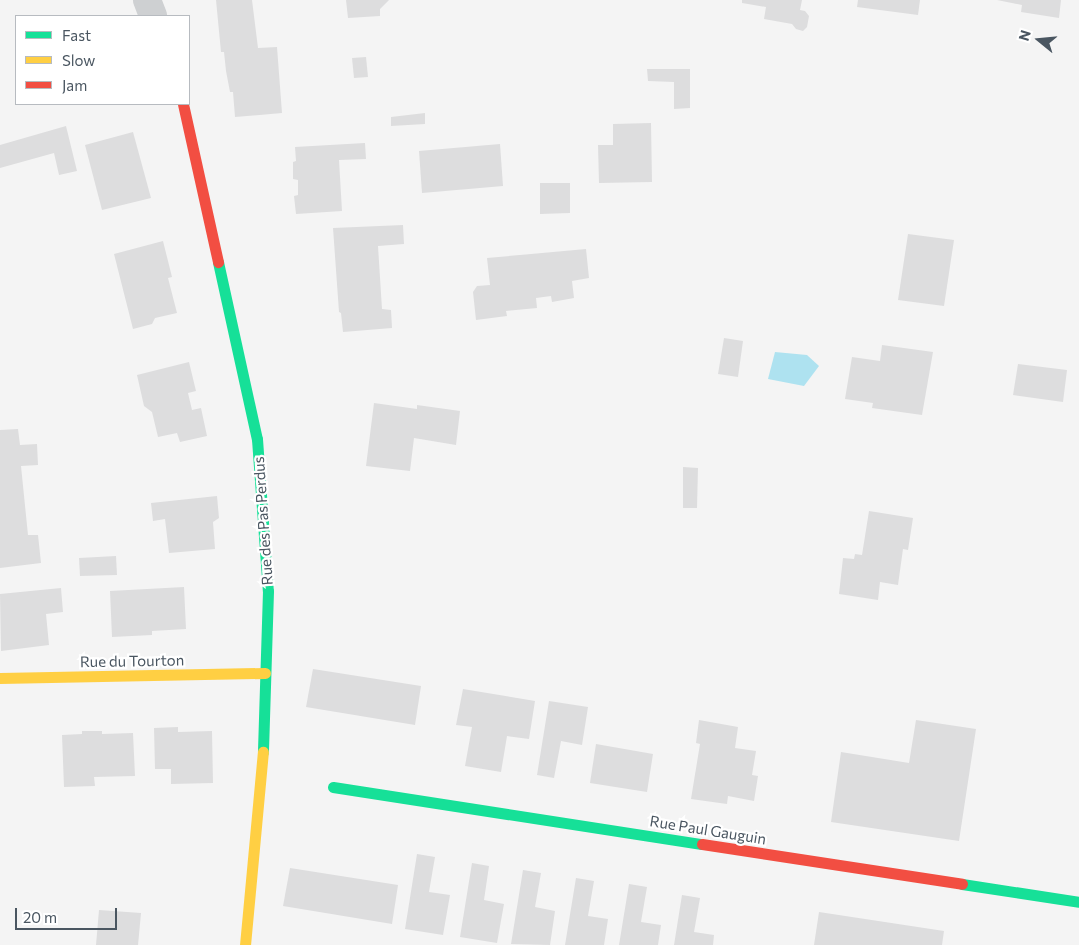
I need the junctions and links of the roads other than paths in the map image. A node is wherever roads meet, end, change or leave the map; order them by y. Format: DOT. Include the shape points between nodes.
graph roads {
  1 [pos="147,0"];
  2 [pos="153,15"];
  3 [pos="183,105"];
  4 [pos="265,673"];
  5 [pos="0,678"];
  6 [pos="333,786"];
  7 [pos="1079,902"];
  8 [pos="244,945"];
  1 -- 2 [label="street"];
  3 -- 4 [label="street, Rue des Pas Perdus" via="257,439 268,591"];
  4 -- 5 [label="street, Rue du Tourton"];
  4 -- 8 [label="street, Rue des Pas Perdus" via="262,776"];
  6 -- 7 [label="street, Rue Paul Gauguin"];
}
